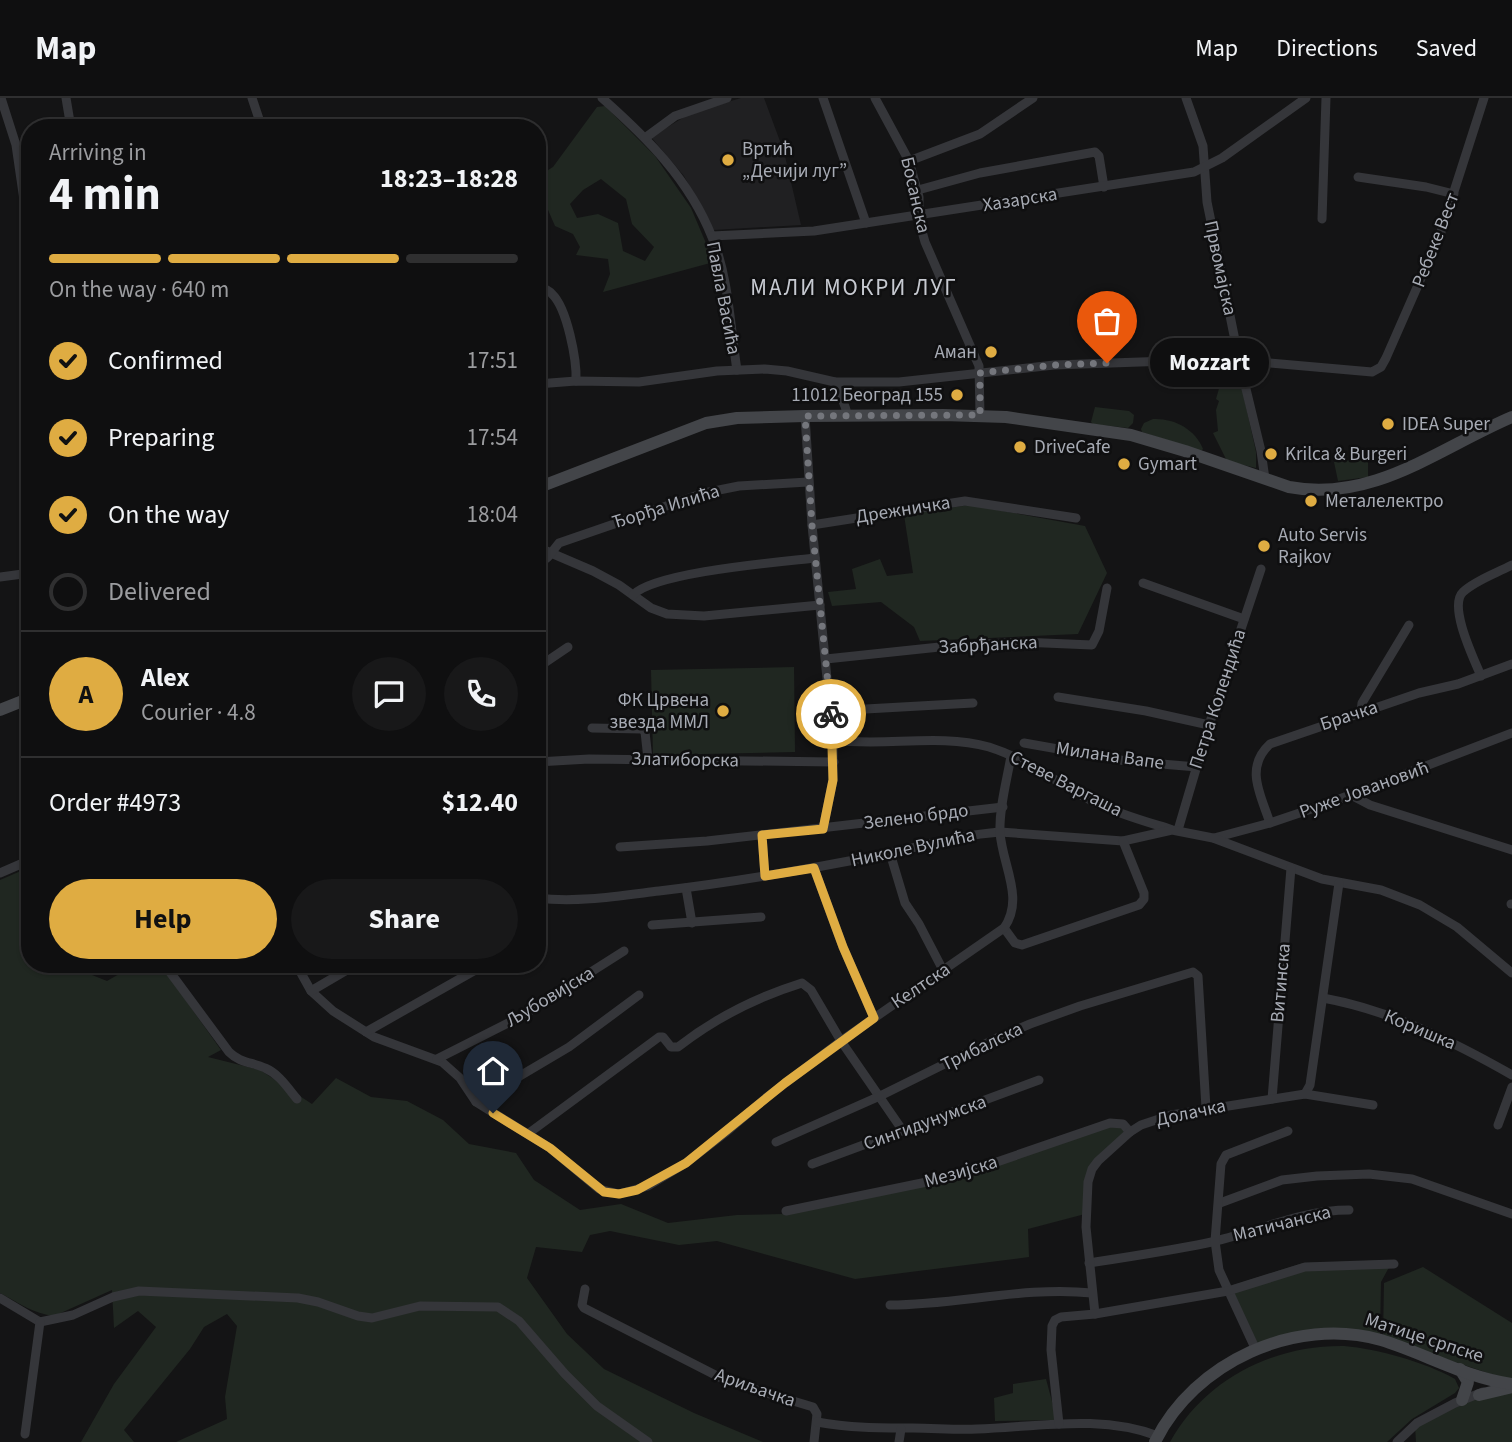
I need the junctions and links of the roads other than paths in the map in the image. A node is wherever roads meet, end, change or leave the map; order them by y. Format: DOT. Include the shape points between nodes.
graph roads {
  1 [pos="1,98"];
  2 [pos="66,98"];
  3 [pos="252,98"];
  4 [pos="602,98"];
  5 [pos="727,98"];
  6 [pos="823,98"];
  7 [pos="875,98"];
  8 [pos="1033,98"];
  9 [pos="1186,98"];
  10 [pos="1306,98"];
  11 [pos="1326,98"];
  12 [pos="1484,98"];
  13 [pos="70,119"];
  14 [pos="259,119"];
  15 [pos="645,138"];
  16 [pos="909,161"];
  17 [pos="1205,168"];
  18 [pos="1358,177"];
  19 [pos="21,179"];
  20 [pos="1104,187"];
  21 [pos="918,190"];
  22 [pos="1454,194"];
  23 [pos="919,214"];
  24 [pos="1322,219"];
  25 [pos="866,223"];
  26 [pos="712,236"];
  27 [pos="546,289"];
  28 [pos="1239,360"];
  29 [pos="737,370"];
  30 [pos="980,373"];
  31 [pos="576,381"];
  32 [pos="835,382"];
  33 [pos="546,383"];
  34 [pos="847,415"];
  35 [pos="980,415"];
  36 [pos="805,416"];
  37 [pos="1509,418"];
  38 [pos="1265,479"];
  39 [pos="808,482"];
  40 [pos="546,484"];
  41 [pos="1076,518"];
  42 [pos="812,525"];
  43 [pos="546,552"];
  44 [pos="550,554"];
  45 [pos="546,558"];
  46 [pos="815,558"];
  47 [pos="1512,565"];
  48 [pos="1261,569"];
  49 [pos="21,574"];
  50 [pos="0,577"];
  51 [pos="1143,583"];
  52 [pos="1107,588"];
  53 [pos="633,595"];
  54 [pos="820,605"];
  55 [pos="1244,619"];
  56 [pos="1409,625"];
  57 [pos="568,647"];
  58 [pos="826,659"];
  59 [pos="546,662"];
  60 [pos="1512,664"];
  61 [pos="1480,676"];
  62 [pos="1058,698"];
  63 [pos="21,702"];
  64 [pos="972,703"];
  65 [pos="0,710"];
  66 [pos="830,711"];
  67 [pos="1361,712"];
  68 [pos="1209,725"];
  69 [pos="592,728"];
  70 [pos="1512,733"];
  71 [pos="833,740"];
  72 [pos="1024,743"];
  73 [pos="1011,756"];
  74 [pos="648,759"];
  75 [pos="546,762"];
  76 [pos="834,762"];
  77 [pos="1197,767"];
  78 [pos="1351,795"];
  79 [pos="1003,807"];
  80 [pos="1270,823"];
  81 [pos="823,829"];
  82 [pos="1175,830"];
  83 [pos="1000,832"];
  84 [pos="762,835"];
  85 [pos="1213,838"];
  86 [pos="1124,841"];
  87 [pos="620,847"];
  88 [pos="1512,850"];
  89 [pos="890,853"];
  90 [pos="21,864"];
  91 [pos="814,868"];
  92 [pos="1291,868"];
  93 [pos="0,873"];
  94 [pos="765,876"];
  95 [pos="1339,883"];
  96 [pos="686,888"];
  97 [pos="546,898"];
  98 [pos="761,917"];
  99 [pos="692,923"];
  100 [pos="652,925"];
  101 [pos="1003,929"];
  102 [pos="624,951"];
  103 [pos="944,972"];
  104 [pos="171,973"];
  105 [pos="301,973"];
  106 [pos="342,973"];
  107 [pos="470,973"];
  108 [pos="1512,974"];
  109 [pos="312,991"];
  110 [pos="639,995"];
  111 [pos="1323,998"];
  112 [pos="874,1018"];
  113 [pos="366,1032"];
  114 [pos="841,1041"];
  115 [pos="437,1059"];
  116 [pos="1512,1075"];
  117 [pos="1039,1080"];
  118 [pos="1512,1087"];
  119 [pos="1305,1094"];
  120 [pos="880,1096"];
  121 [pos="296,1099"];
  122 [pos="1272,1099"];
  123 [pos="476,1102"];
  124 [pos="1373,1105"];
  125 [pos="1206,1108"];
  126 [pos="1498,1125"];
  127 [pos="903,1131"];
  128 [pos="1288,1131"];
  129 [pos="1130,1132"];
  130 [pos="529,1133"];
  131 [pos="776,1142"];
  132 [pos="812,1164"];
  133 [pos="1220,1203"];
  134 [pos="1349,1210"];
  135 [pos="786,1211"];
  136 [pos="1512,1214"];
  137 [pos="1215,1241"];
  138 [pos="1089,1263"];
  139 [pos="1394,1264"];
  140 [pos="585,1289"];
  141 [pos="1228,1291"];
  142 [pos="1092,1293"];
  143 [pos="0,1298"];
  144 [pos="890,1305"];
  145 [pos="1095,1314"];
  146 [pos="40,1322"];
  147 [pos="1256,1350"];
  148 [pos="1460,1369"];
  149 [pos="1484,1378"];
  150 [pos="1512,1385"];
  151 [pos="1479,1395"];
  152 [pos="1462,1400"];
  153 [pos="817,1422"];
  154 [pos="1059,1424"];
  155 [pos="901,1429"];
  156 [pos="25,1434"];
  157 [pos="1157,1439"];
  158 [pos="648,1442"];
  159 [pos="814,1442"];
  160 [pos="898,1442"];
  161 [pos="1397,1442"];
  1 -- 19 [label="street"];
  2 -- 13 [label="street"];
  3 -- 14 [label="street"];
  4 -- 15 [label="street, Павла Васића"];
  5 -- 15 [label="street" via="675,116"];
  6 -- 25 [label="street"];
  7 -- 16 [label="street, Босанска"];
  8 -- 16 [label="street" via="980,134"];
  9 -- 17 [label="street, Првомајска" via="1203,146"];
  10 -- 17 [label="street, Хазарска"];
  11 -- 24 [label="street"];
  12 -- 22 [label="street, Ребеке Вест"];
  15 -- 26 [label="street, Павла Васића" via="680,177"];
  16 -- 21 [label="street, Босанска"];
  17 -- 20 [label="street, Хазарска"];
  17 -- 28 [label="street, Првомајска" via="1207,202"];
  18 -- 22 [label="street"];
  20 -- 21 [label="street" via="1099,156 1093,152"];
  20 -- 23 [label="street, Хазарска"];
  21 -- 23 [label="street, Босанска"];
  22 -- 28 [label="street, Ребеке Вест" via="1422,280 1381,367 1372,372"];
  23 -- 25 [label="street, Хазарска"];
  23 -- 30 [label="street, Босанска" via="925,242"];
  25 -- 26 [label="street, Хазарска" via="814,231"];
  26 -- 29 [label="street, Павла Васића"];
  27 -- 31 [label="street" via="558,301 576,360"];
  28 -- 30 [label="street" via="1054,365"];
  28 -- 38 [label="street, Првомајска"];
  29 -- 31 [label="street" via="639,382"];
  29 -- 32 [label="street" via="787,371"];
  30 -- 32 [label="street" via="899,382"];
  30 -- 35 [label="street, Босанска"];
  31 -- 33 [label="street"];
  32 -- 34 [label="street"];
  34 -- 35 [label="main road"];
  34 -- 36 [label="main road"];
  35 -- 38 [label="main road" via="1131,435"];
  36 -- 39 [label="street"];
  36 -- 40 [label="main road" via="701,424"];
  37 -- 38 [label="main road" via="1363,486 1306,490"];
  39 -- 42 [label="street"];
  39 -- 44 [label="street, Ђорђа Илића" via="704,493 559,543"];
  41 -- 42 [label="street, Дрежничка" via="965,500"];
  42 -- 46 [label="street"];
  43 -- 44 [label="street"];
  44 -- 45 [label="street, Ђорђа Илића"];
  44 -- 53 [label="street" via="593,571"];
  46 -- 53 [label="street" via="701,573 643,587"];
  46 -- 54 [label="street"];
  47 -- 61 [label="street" via="1464,590 1458,600"];
  48 -- 55 [label="street, Петра Колендића"];
  49 -- 50 [label="street"];
  51 -- 55 [label="street"];
  52 -- 58 [label="street, Забрђанска" via="1092,645 1021,642"];
  53 -- 54 [label="street" via="658,611 692,617"];
  54 -- 58 [label="street"];
  55 -- 68 [label="street, Петра Колендића"];
  56 -- 67 [label="street"];
  57 -- 59 [label="street"];
  58 -- 66 [label="street"];
  60 -- 61 [label="street, Брачка"];
  61 -- 67 [label="street, Брачка"];
  62 -- 68 [label="street"];
  63 -- 65 [label="main road"];
  64 -- 66 [label="street"];
  66 -- 71 [label="street"];
  67 -- 80 [label="street, Брачка" via="1276,740 1261,752 1255,774"];
  68 -- 77 [label="street, Петра Колендића"];
  69 -- 74 [label="street" via="642,729"];
  70 -- 78 [label="street, Руже Јовановић"];
  71 -- 73 [label="street, Стеве Варгаша" via="959,742"];
  71 -- 76 [label="street"];
  72 -- 77 [label="street, Милана Вапе" via="1126,761"];
  73 -- 79 [label="street"];
  73 -- 82 [label="street, Стеве Варгаша" via="1102,806"];
  74 -- 75 [label="street, Златиборска"];
  74 -- 76 [label="street, Златиборска"];
  76 -- 81 [label="street"];
  77 -- 82 [label="street, Петра Колендића"];
  78 -- 80 [label="street, Руже Јовановић"];
  78 -- 88 [label="street"];
  79 -- 81 [label="street, Зелено брдо"];
  79 -- 83 [label="street"];
  80 -- 85 [label="street, Руже Јовановић"];
  81 -- 84 [label="street, Зелено брдо"];
  82 -- 85 [label="street"];
  82 -- 86 [label="street"];
  83 -- 86 [label="street, Николе Вулића"];
  83 -- 89 [label="street, Николе Вулића"];
  83 -- 101 [label="street" via="1013,894"];
  84 -- 87 [label="street, Зелено брдо"];
  84 -- 94 [label="street"];
  85 -- 92 [label="street"];
  86 -- 101 [label="street" via="1144,893 1139,905 1022,945"];
  89 -- 91 [label="street, Николе Вулића"];
  89 -- 103 [label="street" via="905,903"];
  90 -- 93 [label="street"];
  91 -- 94 [label="street, Николе Вулића"];
  91 -- 112 [label="street"];
  92 -- 95 [label="street"];
  92 -- 122 [label="street, Витинска"];
  94 -- 96 [label="street, Николе Вулића"];
  95 -- 108 [label="street" via="1381,890 1420,905"];
  95 -- 111 [label="street"];
  96 -- 97 [label="street, Николе Вулића"];
  96 -- 99 [label="street"];
  98 -- 99 [label="street"];
  99 -- 100 [label="street"];
  101 -- 103 [label="street, Келтска"];
  102 -- 115 [label="street, Љубовијска" via="520,1017"];
  103 -- 112 [label="street, Келтска"];
  104 -- 121 [label="street" via="229,1052 272,1071"];
  105 -- 109 [label="street"];
  106 -- 109 [label="street"];
  107 -- 113 [label="street"];
  109 -- 113 [label="street"];
  110 -- 123 [label="street" via="569,1047"];
  111 -- 116 [label="street, Коришка" via="1402,1021"];
  111 -- 119 [label="street"];
  112 -- 114 [label="street, Келтска"];
  113 -- 115 [label="street"];
  114 -- 120 [label="street"];
  114 -- 130 [label="street, Келтска" via="702,1152 637,1190 604,1192"];
  114 -- 130 [label="street" via="810,987 799,984 736,1010 677,1047 659,1037"];
  115 -- 123 [label="street" via="454,1071"];
  117 -- 127 [label="street, Сингидунумска"];
  118 -- 126 [label="street"];
  119 -- 122 [label="street, Долачка"];
  119 -- 124 [label="street, Долачка"];
  120 -- 125 [label="street, Трибалска" via="1030,1024 1190,972 1198,976"];
  120 -- 127 [label="street"];
  120 -- 131 [label="street, Трибалска"];
  122 -- 125 [label="street, Долачка"];
  123 -- 130 [label="street, Келтска"];
  125 -- 129 [label="street, Долачка" via="1158,1118"];
  127 -- 132 [label="street, Сингидунумска"];
  128 -- 133 [label="street, Матичанска" via="1226,1155 1221,1164"];
  129 -- 135 [label="street, Мезијска" via="1124,1124 1110,1124 956,1175"];
  129 -- 138 [label="street, Долачка" via="1103,1154 1089,1176"];
  133 -- 136 [label="street" via="1282,1180 1369,1174 1427,1183"];
  133 -- 137 [label="street, Матичанска"];
  134 -- 137 [label="street, Матичанска" via="1281,1220"];
  137 -- 138 [label="street, Матичанска"];
  137 -- 141 [label="street, Матичанска"];
  138 -- 142 [label="street, Долачка"];
  139 -- 141 [label="street" via="1305,1267"];
  140 -- 153 [label="street, Ариљачка" via="584,1308 726,1381 813,1408"];
  141 -- 145 [label="street"];
  141 -- 147 [label="street, Матичанска"];
  142 -- 144 [label="street" via="1048,1290"];
  142 -- 145 [label="street, Долачка"];
  143 -- 146 [label="street"];
  145 -- 154 [label="street" via="1061,1317 1053,1323 1051,1350"];
  146 -- 156 [label="street"];
  146 -- 158 [label="street" via="74,1315 121,1294 150,1290 298,1298 372,1318 420,1306 492,1306 519,1321 597,1406"];
  147 -- 148 [label="main road, Матице српске" via="1299,1337 1351,1335 1381,1340"];
  147 -- 157 [label="main road, Матице српске" via="1208,1377 1183,1401"];
  148 -- 149 [label="main road, Матице српске"];
  148 -- 152 [label="main road" via="1468,1382"];
  149 -- 150 [label="main road, Матице српске"];
  149 -- 151 [label="street" via="1486,1384"];
  149 -- 152 [label="street"];
  150 -- 151 [label="main road"];
  151 -- 152 [label="street"];
  152 -- 161 [label="street" via="1417,1423"];
  153 -- 155 [label="street, Ариљачка"];
  153 -- 159 [label="street"];
  154 -- 155 [label="street, Ариљачка"];
  154 -- 157 [label="street, Ариљачка" via="1114,1425"];
  155 -- 160 [label="street"];
}
